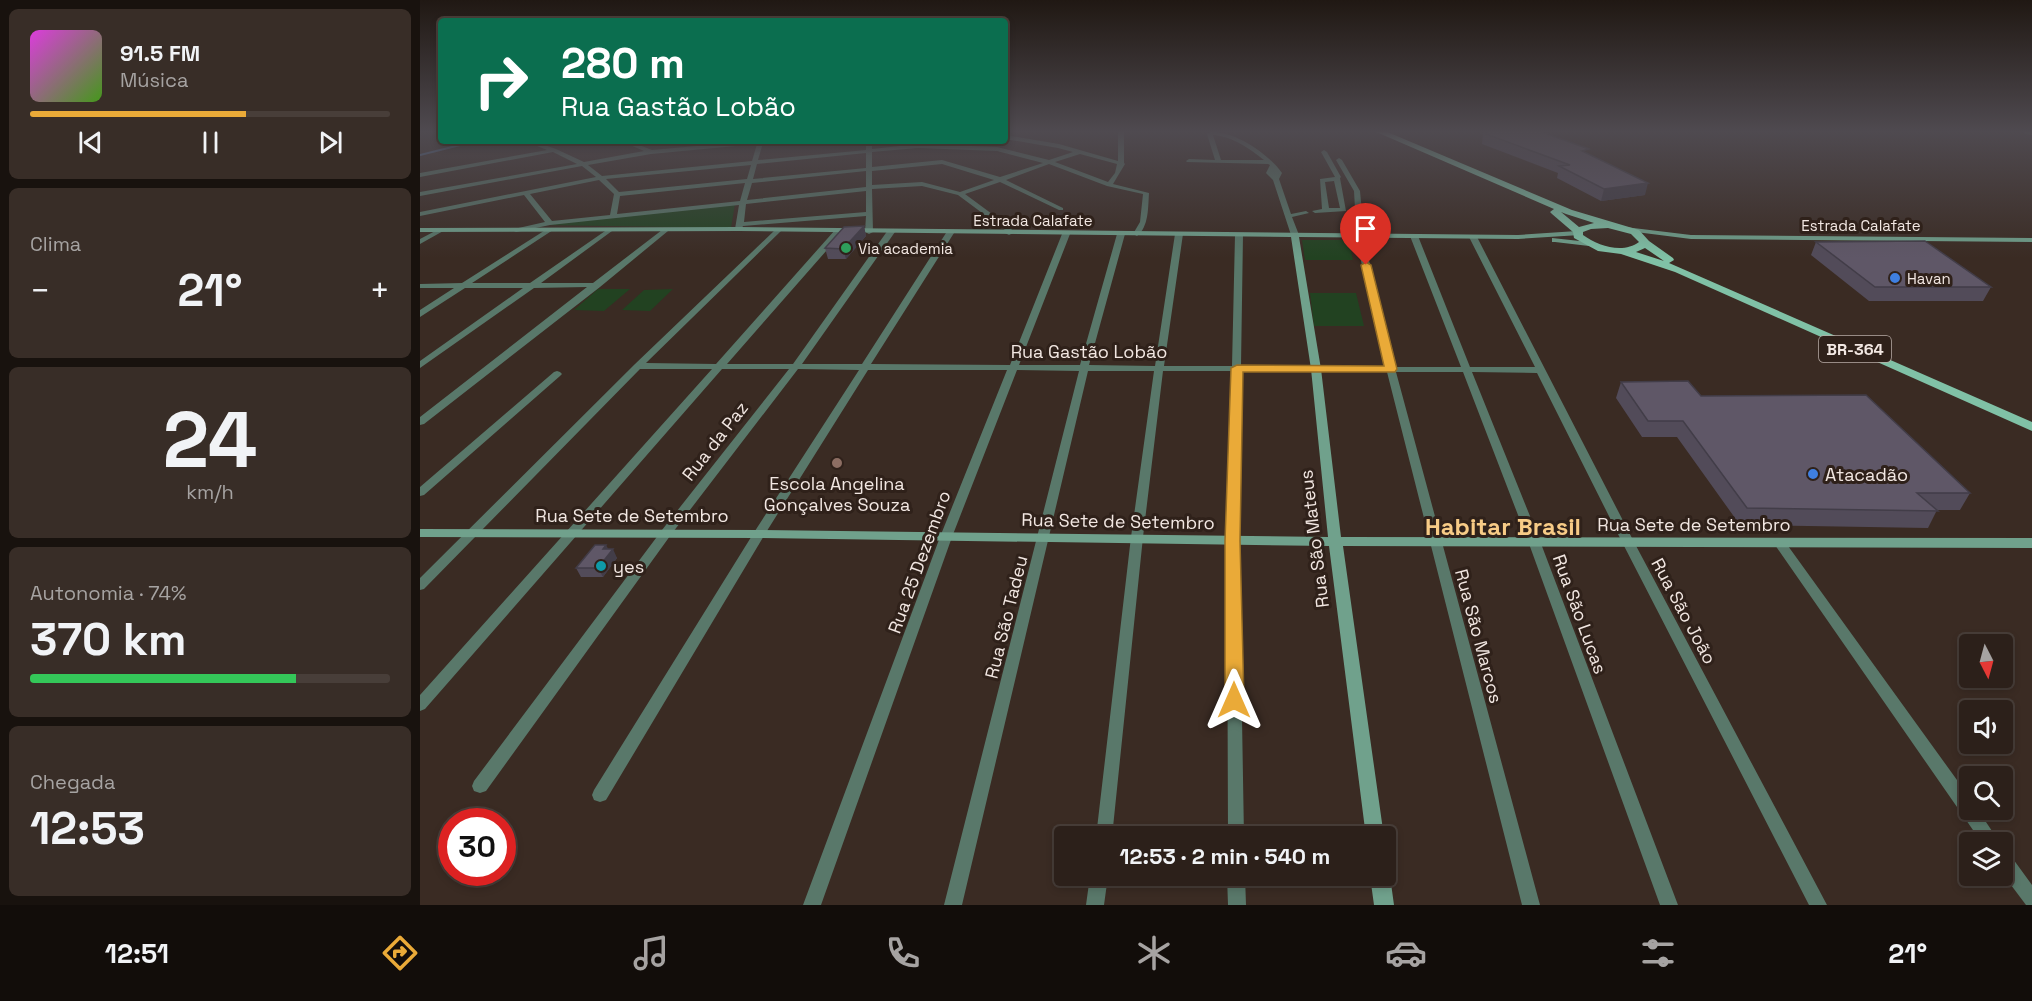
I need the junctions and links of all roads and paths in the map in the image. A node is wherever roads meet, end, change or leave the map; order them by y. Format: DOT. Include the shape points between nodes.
graph roads {
  1 [pos="433,173"];
  2 [pos="527,173"];
  3 [pos="597,173"];
  4 [pos="636,173"];
  5 [pos="751,173"];
  6 [pos="818,173"];
  7 [pos="870,173"];
  8 [pos="979,173"];
  9 [pos="1019,173"];
  10 [pos="1078,173"];
  11 [pos="1118,173"];
  12 [pos="1269,173"];
  13 [pos="1334,173"];
  14 [pos="1347,173"];
  15 [pos="1465,173"];
  16 [pos="1478,173"];
  17 [pos="429,174"];
  18 [pos="420,176"];
  19 [pos="1335,176"];
  20 [pos="602,177"];
  21 [pos="750,180"];
  22 [pos="1002,180"];
  23 [pos="1109,185"];
  24 [pos="869,188"];
  25 [pos="438,191"];
  26 [pos="525,193"];
  27 [pos="420,194"];
  28 [pos="617,194"];
  29 [pos="962,194"];
  30 [pos="743,202"];
  31 [pos="1060,209"];
  32 [pos="1326,210"];
  33 [pos="1315,211"];
  34 [pos="1305,213"];
  35 [pos="420,214"];
  36 [pos="870,214"];
  37 [pos="1288,216"];
  38 [pos="613,217"];
  39 [pos="550,226"];
  40 [pos="739,227"];
  41 [pos="1623,228"];
  42 [pos="420,230"];
  43 [pos="441,230"];
  44 [pos="610,230"];
  45 [pos="664,231"];
  46 [pos="777,231"];
  47 [pos="838,232"];
  48 [pos="869,232"];
  49 [pos="891,232"];
  50 [pos="1578,232"];
  51 [pos="950,233"];
  52 [pos="1009,233"];
  53 [pos="1066,234"];
  54 [pos="1120,234"];
  55 [pos="1137,234"];
  56 [pos="1179,234"];
  57 [pos="1239,235"];
  58 [pos="1295,235"];
  59 [pos="1360,236"];
  60 [pos="1414,236"];
  61 [pos="1473,237"];
  62 [pos="1518,237"];
  63 [pos="1691,237"];
  64 [pos="2032,240"];
  65 [pos="420,242"];
  66 [pos="1645,242"];
  67 [pos="1589,244"];
  68 [pos="1618,250"];
  69 [pos="1681,269"];
  70 [pos="533,285"];
  71 [pos="597,285"];
  72 [pos="420,286"];
  73 [pos="463,286"];
  74 [pos="420,314"];
  75 [pos="420,365"];
  76 [pos="638,366"];
  77 [pos="718,366"];
  78 [pos="796,366"];
  79 [pos="866,367"];
  80 [pos="1012,367"];
  81 [pos="1084,368"];
  82 [pos="1158,368"];
  83 [pos="1237,368"];
  84 [pos="1316,369"];
  85 [pos="1391,369"];
  86 [pos="1466,369"];
  87 [pos="1540,370"];
  88 [pos="557,374"];
  89 [pos="2032,417"];
  90 [pos="420,422"];
  91 [pos="2032,427"];
  92 [pos="420,493"];
  93 [pos="420,532"];
  94 [pos="573,532"];
  95 [pos="474,533"];
  96 [pos="666,533"];
  97 [pos="759,534"];
  98 [pos="946,537"];
  99 [pos="1044,538"];
  100 [pos="1137,540"];
  101 [pos="1335,540"];
  102 [pos="1233,541"];
  103 [pos="1534,541"];
  104 [pos="1436,542"];
  105 [pos="1779,542"];
  106 [pos="1628,543"];
  107 [pos="2032,543"];
  108 [pos="420,586"];
  109 [pos="420,705"];
  110 [pos="480,786"];
  111 [pos="600,795"];
  112 [pos="1106,826"];
  113 [pos="1236,826"];
  114 [pos="1374,826"];
  115 [pos="1984,832"];
  116 [pos="2013,873"];
  117 [pos="1098,886"];
  118 [pos="1236,886"];
  119 [pos="1381,886"];
  120 [pos="2032,899"];
  121 [pos="812,905"];
  122 [pos="953,905"];
  123 [pos="1095,905"];
  124 [pos="1237,905"];
  125 [pos="1384,905"];
  126 [pos="1531,905"];
  127 [pos="1669,905"];
  128 [pos="1818,905"];
  1 -- 17 [label="street"];
  2 -- 25 [label="street"];
  3 -- 20 [label="street"];
  4 -- 20 [label="street"];
  5 -- 21 [label="street"];
  6 -- 21 [label="street"];
  7 -- 24 [label="street"];
  8 -- 22 [label="street"];
  9 -- 22 [label="street"];
  10 -- 23 [label="street"];
  11 -- 23 [label="street"];
  12 -- 37 [label="street" via="1276,179"];
  13 -- 19 [label="street"];
  14 -- 59 [label="street" via="1357,191"];
  15 -- 50 [label="main road" via="1556,213"];
  16 -- 41 [label="main road, BR-364" via="1569,212"];
  17 -- 18 [label="street"];
  17 -- 25 [label="street"];
  19 -- 32 [label="street" via="1323,180"];
  19 -- 32 [label="street" via="1344,210"];
  20 -- 26 [label="street"];
  20 -- 28 [label="street"];
  21 -- 28 [label="street"];
  21 -- 30 [label="street"];
  22 -- 29 [label="street"];
  22 -- 31 [label="street"];
  23 -- 55 [label="street" via="1146,193 1143,222"];
  24 -- 29 [label="street" via="922,184"];
  24 -- 30 [label="street"];
  24 -- 36 [label="street"];
  25 -- 27 [label="street"];
  26 -- 35 [label="street"];
  26 -- 39 [label="street"];
  28 -- 38 [label="street"];
  29 -- 52 [label="street" via="1009,228"];
  30 -- 38 [label="street"];
  30 -- 40 [label="street"];
  32 -- 33 [label="street"];
  34 -- 37 [label="street"];
  36 -- 40 [label="street"];
  36 -- 48 [label="street"];
  37 -- 58 [label="street"];
  38 -- 39 [label="street"];
  39 -- 43 [label="street, Estrada Calafate"];
  39 -- 44 [label="street, Estrada Calafate"];
  39 -- 73 [label="street"];
  40 -- 45 [label="street, Estrada Calafate"];
  40 -- 46 [label="street, Estrada Calafate"];
  41 -- 50 [label="main road" via="1589,226"];
  41 -- 63 [label="street, Estrada Calafate"];
  41 -- 66 [label="main road, BR-364" via="1640,234"];
  42 -- 43 [label="street, Estrada Calafate"];
  43 -- 65 [label="street"];
  44 -- 45 [label="street, Estrada Calafate"];
  44 -- 70 [label="street"];
  45 -- 71 [label="street"];
  46 -- 47 [label="street, Estrada Calafate"];
  46 -- 76 [label="street"];
  47 -- 48 [label="street, Estrada Calafate"];
  47 -- 77 [label="street"];
  48 -- 49 [label="street, Estrada Calafate"];
  49 -- 51 [label="street, Estrada Calafate"];
  49 -- 78 [label="street, Rua da Paz"];
  50 -- 62 [label="street, Estrada Calafate"];
  50 -- 67 [label="main road"];
  51 -- 52 [label="street, Estrada Calafate"];
  51 -- 79 [label="street"];
  52 -- 53 [label="street, Estrada Calafate"];
  53 -- 54 [label="street, Estrada Calafate"];
  53 -- 80 [label="street, Rua 25 Dezembro"];
  54 -- 55 [label="street, Estrada Calafate"];
  54 -- 81 [label="street, Rua São Tadeu"];
  55 -- 56 [label="street, Estrada Calafate"];
  56 -- 57 [label="street, Estrada Calafate"];
  56 -- 82 [label="street"];
  57 -- 58 [label="street, Estrada Calafate"];
  57 -- 83 [label="street"];
  58 -- 59 [label="street, Estrada Calafate"];
  58 -- 84 [label="street, Rua São Mateus"];
  59 -- 60 [label="street, Estrada Calafate"];
  59 -- 85 [label="street, Rua São Marcos"];
  60 -- 61 [label="street, Estrada Calafate"];
  60 -- 86 [label="street, Rua São Lucas"];
  61 -- 62 [label="street, Estrada Calafate"];
  61 -- 87 [label="street, Rua São João"];
  62 -- 67 [label="street, Estrada Calafate"];
  63 -- 64 [label="street, Estrada Calafate"];
  63 -- 66 [label="street, Estrada Calafate"];
  66 -- 68 [label="main road, BR-364" via="1636,249"];
  66 -- 69 [label="main road, BR-364"];
  67 -- 68 [label="main road, BR-364"];
  68 -- 69 [label="main road, BR-364"];
  69 -- 89 [label="main road, BR-364"];
  69 -- 91 [label="main road, BR-364"];
  70 -- 71 [label="street"];
  70 -- 73 [label="street"];
  70 -- 75 [label="street"];
  71 -- 90 [label="street"];
  72 -- 73 [label="street"];
  73 -- 74 [label="street"];
  76 -- 77 [label="street, Rua Gastão Lobão"];
  76 -- 95 [label="street"];
  77 -- 78 [label="street, Rua Gastão Lobão"];
  77 -- 94 [label="street"];
  78 -- 79 [label="street, Rua Gastão Lobão"];
  78 -- 96 [label="street, Rua da Paz"];
  79 -- 80 [label="street, Rua Gastão Lobão"];
  79 -- 97 [label="street"];
  80 -- 81 [label="street, Rua Gastão Lobão"];
  80 -- 98 [label="street, Rua 25 Dezembro"];
  81 -- 82 [label="street, Rua Gastão Lobão"];
  81 -- 99 [label="street, Rua São Tadeu"];
  82 -- 83 [label="street, Rua Gastão Lobão"];
  82 -- 100 [label="street"];
  83 -- 84 [label="street, Rua Gastão Lobão"];
  83 -- 102 [label="street"];
  84 -- 85 [label="street, Rua Gastão Lobão"];
  84 -- 101 [label="street, Rua São Mateus"];
  85 -- 86 [label="street, Rua Gastão Lobão"];
  85 -- 104 [label="street, Rua São Marcos"];
  86 -- 87 [label="street, Rua Gastão Lobão"];
  86 -- 103 [label="street, Rua São Lucas"];
  87 -- 106 [label="street, Rua São João"];
  88 -- 92 [label="street"];
  93 -- 95 [label="street, Rua Sete de Setembro"];
  94 -- 95 [label="street, Rua Sete de Setembro"];
  94 -- 96 [label="street, Rua Sete de Setembro"];
  94 -- 109 [label="street"];
  95 -- 108 [label="street"];
  96 -- 97 [label="street, Rua Sete de Setembro"];
  96 -- 110 [label="street, Rua da Paz"];
  97 -- 98 [label="street, Rua Sete de Setembro"];
  97 -- 111 [label="street"];
  98 -- 99 [label="street, Rua Sete de Setembro"];
  98 -- 121 [label="street, Rua 25 Dezembro"];
  99 -- 100 [label="street, Rua Sete de Setembro"];
  99 -- 122 [label="street, Rua São Tadeu"];
  100 -- 102 [label="street, Rua Sete de Setembro"];
  100 -- 112 [label="street"];
  101 -- 102 [label="street, Rua Sete de Setembro"];
  101 -- 104 [label="street, Rua Sete de Setembro"];
  101 -- 114 [label="street, Rua São Mateus"];
  102 -- 113 [label="street"];
  103 -- 104 [label="street, Rua Sete de Setembro"];
  103 -- 106 [label="street, Rua Sete de Setembro"];
  103 -- 127 [label="street, Rua São Lucas"];
  104 -- 126 [label="street, Rua São Marcos"];
  105 -- 106 [label="street, Rua Sete de Setembro"];
  105 -- 107 [label="street, Rua Sete de Setembro"];
  105 -- 115 [label="street"];
  106 -- 128 [label="street, Rua São João"];
  116 -- 120 [label="street"];
  117 -- 123 [label="street"];
  118 -- 124 [label="street"];
  119 -- 125 [label="street"];
}
